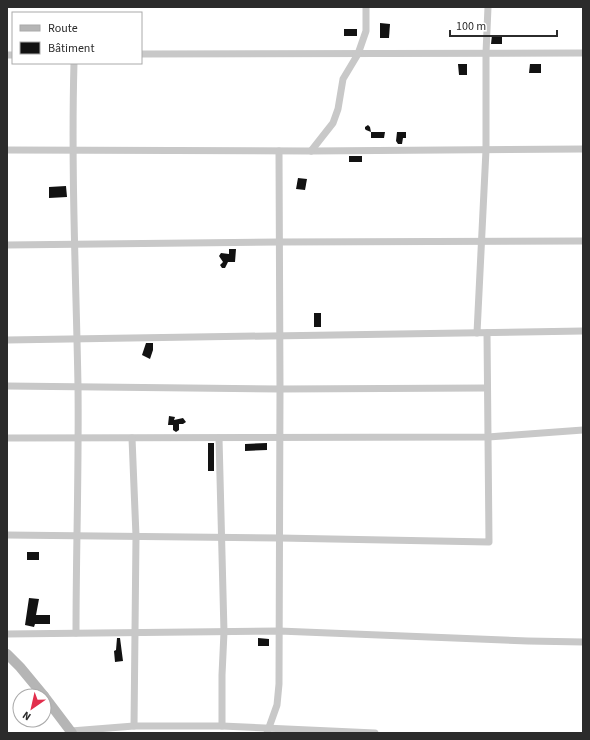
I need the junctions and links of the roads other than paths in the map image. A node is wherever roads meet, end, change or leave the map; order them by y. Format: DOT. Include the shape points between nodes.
graph roads {
  1 [pos="366,7"];
  2 [pos="488,7"];
  3 [pos="583,53"];
  4 [pos="142,54"];
  5 [pos="358,54"];
  6 [pos="486,54"];
  7 [pos="74,64"];
  8 [pos="583,149"];
  9 [pos="7,150"];
  10 [pos="72,150"];
  11 [pos="486,150"];
  12 [pos="278,151"];
  13 [pos="311,151"];
  14 [pos="583,241"];
  15 [pos="278,242"];
  16 [pos="481,242"];
  17 [pos="75,244"];
  18 [pos="7,245"];
  19 [pos="583,331"];
  20 [pos="477,333"];
  21 [pos="487,333"];
  22 [pos="279,336"];
  23 [pos="77,339"];
  24 [pos="7,340"];
  25 [pos="7,386"];
  26 [pos="78,387"];
  27 [pos="487,388"];
  28 [pos="280,389"];
  29 [pos="583,430"];
  30 [pos="488,437"];
  31 [pos="7,438"];
  32 [pos="78,438"];
  33 [pos="132,438"];
  34 [pos="219,438"];
  35 [pos="280,438"];
  36 [pos="7,535"];
  37 [pos="76,536"];
  38 [pos="136,536"];
  39 [pos="221,537"];
  40 [pos="280,538"];
  41 [pos="279,631"];
  42 [pos="136,632"];
  43 [pos="224,632"];
  44 [pos="76,633"];
  45 [pos="7,634"];
  46 [pos="583,642"];
  47 [pos="7,654"];
  48 [pos="37,688"];
  49 [pos="52,706"];
  50 [pos="134,726"];
  51 [pos="222,726"];
  52 [pos="269,730"];
  53 [pos="72,732"];
  54 [pos="374,733"];
  1 -- 5 [label="street" via="366,31"];
  2 -- 6 [label="street"];
  3 -- 6 [label="street"];
  4 -- 5 [label="street"];
  5 -- 6 [label="street"];
  5 -- 13 [label="street" via="343,79 333,122"];
  6 -- 11 [label="street"];
  7 -- 10 [label="street"];
  8 -- 11 [label="street"];
  9 -- 10 [label="street"];
  10 -- 12 [label="street"];
  10 -- 17 [label="street"];
  11 -- 13 [label="street"];
  11 -- 16 [label="street"];
  12 -- 13 [label="street"];
  12 -- 15 [label="street"];
  14 -- 16 [label="street"];
  15 -- 16 [label="street"];
  15 -- 17 [label="street"];
  15 -- 22 [label="street"];
  16 -- 20 [label="street"];
  17 -- 18 [label="street"];
  17 -- 23 [label="street"];
  19 -- 21 [label="street"];
  20 -- 21 [label="street"];
  20 -- 22 [label="street"];
  21 -- 27 [label="street"];
  22 -- 23 [label="street"];
  22 -- 28 [label="street"];
  23 -- 24 [label="street"];
  23 -- 26 [label="street"];
  25 -- 26 [label="street"];
  26 -- 28 [label="street"];
  26 -- 32 [label="street"];
  27 -- 28 [label="street"];
  27 -- 30 [label="street"];
  28 -- 35 [label="street"];
  29 -- 30 [label="street"];
  30 -- 35 [label="street"];
  30 -- 40 [label="street" via="489,542"];
  31 -- 32 [label="street"];
  32 -- 33 [label="street"];
  32 -- 37 [label="street"];
  33 -- 34 [label="street"];
  33 -- 38 [label="street"];
  34 -- 35 [label="street"];
  34 -- 39 [label="street"];
  35 -- 40 [label="street"];
  36 -- 37 [label="street"];
  37 -- 38 [label="street"];
  37 -- 44 [label="street"];
  38 -- 39 [label="street"];
  38 -- 42 [label="street"];
  39 -- 40 [label="street"];
  39 -- 43 [label="street"];
  40 -- 41 [label="street"];
  41 -- 43 [label="street"];
  41 -- 46 [label="street"];
  41 -- 52 [label="street" via="278,705"];
  42 -- 43 [label="street"];
  42 -- 44 [label="street"];
  42 -- 50 [label="street"];
  43 -- 51 [label="street"];
  44 -- 45 [label="street"];
  47 -- 48 [label="main road"];
  49 -- 53 [label="main road"];
  50 -- 51 [label="street"];
  50 -- 53 [label="street"];
  51 -- 52 [label="street"];
  52 -- 54 [label="street"];
}
